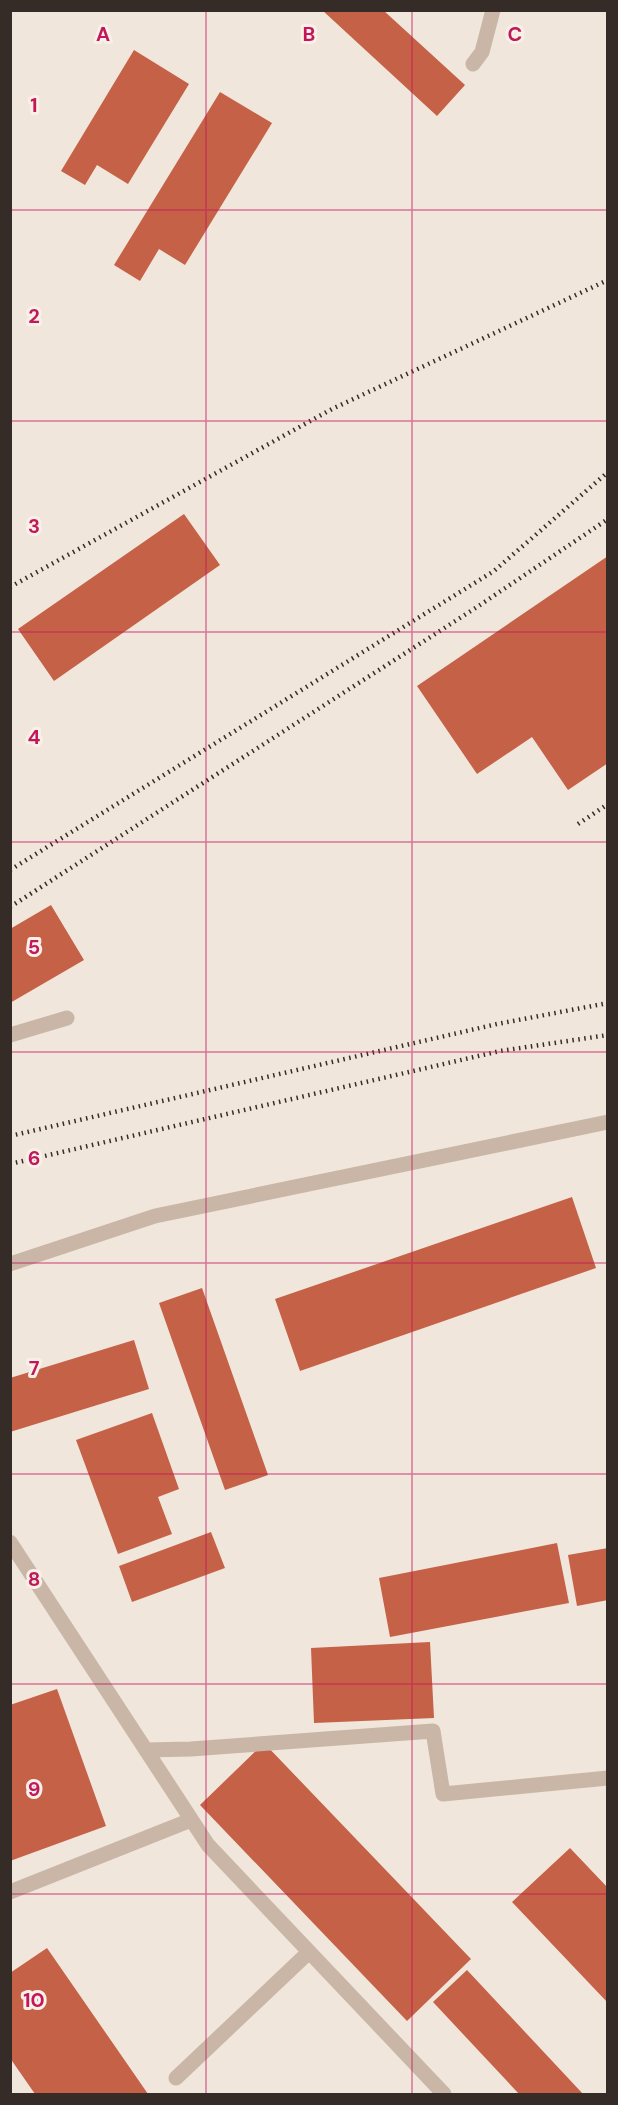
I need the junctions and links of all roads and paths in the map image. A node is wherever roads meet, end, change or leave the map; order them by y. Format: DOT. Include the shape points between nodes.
graph roads {
  1 [pos="493,10"];
  2 [pos="473,64"];
  3 [pos="67,1018"];
  4 [pos="10,1035"];
  5 [pos="608,1122"];
  6 [pos="10,1264"];
  7 [pos="10,1542"];
  8 [pos="146,1750"];
  9 [pos="608,1778"];
  10 [pos="191,1820"];
  11 [pos="10,1892"];
  12 [pos="309,1952"];
  13 [pos="176,2078"];
  14 [pos="444,2094"];
  1 -- 2 [label="street" via="482,52"];
  3 -- 4 [label="street"];
  5 -- 6 [label="street" via="154,1216"];
  7 -- 8 [label="street"];
  8 -- 9 [label="street" via="433,1731 443,1794"];
  8 -- 10 [label="street"];
  10 -- 11 [label="street"];
  10 -- 12 [label="street" via="208,1845"];
  12 -- 13 [label="street"];
  12 -- 14 [label="street"];
}
